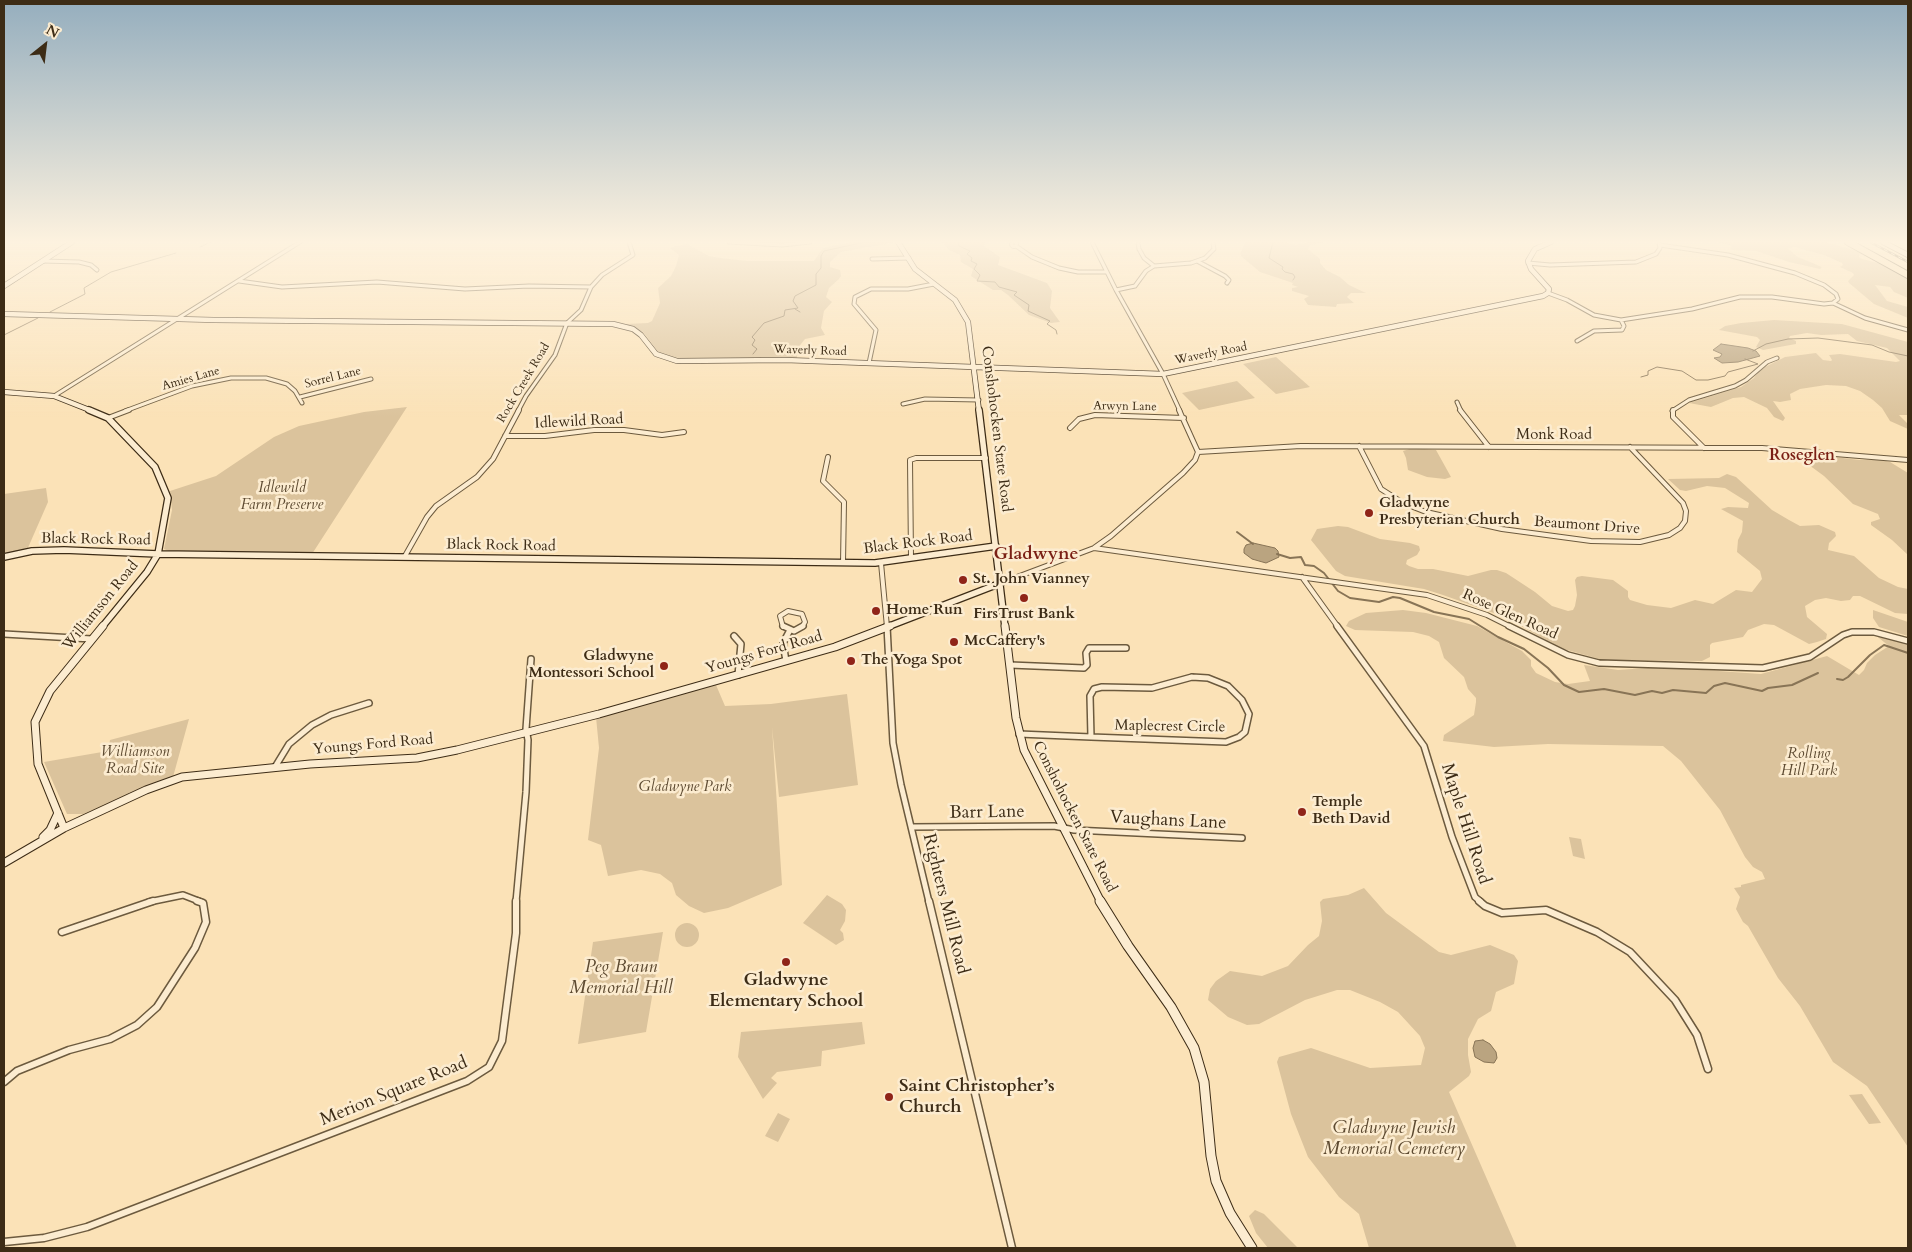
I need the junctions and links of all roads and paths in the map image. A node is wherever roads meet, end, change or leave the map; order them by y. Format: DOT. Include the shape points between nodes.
graph roads {
  1 [pos="207,300"];
  2 [pos="585,300"];
  3 [pos="855,300"];
  4 [pos="955,300"];
  5 [pos="1122,300"];
  6 [pos="1522,300"];
  7 [pos="1568,300"];
  8 [pos="1731,300"];
  9 [pos="1795,300"];
  10 [pos="1836,300"];
  11 [pos="1833,303"];
  12 [pos="4,314"];
  13 [pos="177,319"];
  14 [pos="1621,320"];
  15 [pos="567,323"];
  16 [pos="1908,330"];
  17 [pos="1577,341"];
  18 [pos="1777,358"];
  19 [pos="869,363"];
  20 [pos="974,367"];
  21 [pos="1163,374"];
  22 [pos="370,379"];
  23 [pos="4,392"];
  24 [pos="54,396"];
  25 [pos="300,397"];
  26 [pos="978,400"];
  27 [pos="1457,402"];
  28 [pos="302,403"];
  29 [pos="903,404"];
  30 [pos="108,418"];
  31 [pos="1184,418"];
  32 [pos="1070,428"];
  33 [pos="684,432"];
  34 [pos="505,436"];
  35 [pos="1359,446"];
  36 [pos="1489,447"];
  37 [pos="1630,447"];
  38 [pos="1704,448"];
  39 [pos="1198,452"];
  40 [pos="828,457"];
  41 [pos="986,458"];
  42 [pos="1908,460"];
  43 [pos="996,546"];
  44 [pos="1094,548"];
  45 [pos="158,554"];
  46 [pos="405,556"];
  47 [pos="4,557"];
  48 [pos="910,558"];
  49 [pos="843,563"];
  50 [pos="880,563"];
  51 [pos="1302,576"];
  52 [pos="1001,584"];
  53 [pos="887,628"];
  54 [pos="790,630"];
  55 [pos="4,634"];
  56 [pos="734,636"];
  57 [pos="93,639"];
  58 [pos="1908,641"];
  59 [pos="1126,648"];
  60 [pos="531,659"];
  61 [pos="786,661"];
  62 [pos="1010,665"];
  63 [pos="738,675"];
  64 [pos="369,703"];
  65 [pos="527,733"];
  66 [pos="1019,734"];
  67 [pos="1091,737"];
  68 [pos="274,768"];
  69 [pos="58,813"];
  70 [pos="911,827"];
  71 [pos="64,828"];
  72 [pos="1062,828"];
  73 [pos="1242,838"];
  74 [pos="39,841"];
  75 [pos="4,863"];
  76 [pos="62,932"];
  77 [pos="1708,1069"];
  78 [pos="4,1082"];
  79 [pos="4,1242"];
  80 [pos="1012,1248"];
  81 [pos="1252,1248"];
  1 -- 13 [label="street"];
  2 -- 15 [label="street, Rock Creek Road" via="581,310"];
  3 -- 19 [label="street" via="854,304 876,330"];
  4 -- 20 [label="street, Conshohocken State Road" via="967,319"];
  5 -- 21 [label="street"];
  6 -- 21 [label="street, Waverly Road"];
  7 -- 14 [label="street" via="1594,315"];
  8 -- 14 [label="street"];
  9 -- 11 [label="street"];
  10 -- 11 [label="street"];
  11 -- 16 [label="street" via="1865,318"];
  12 -- 13 [label="street, Waverly Road"];
  13 -- 15 [label="street, Waverly Road"];
  13 -- 24 [label="street"];
  14 -- 17 [label="street" via="1622,330 1594,330"];
  15 -- 19 [label="street, Waverly Road" via="613,324 630,328 654,353 672,360"];
  15 -- 34 [label="street, Rock Creek Road" via="555,355 526,396"];
  18 -- 38 [label="street" via="1741,383 1689,400 1672,411 1673,417"];
  19 -- 20 [label="street, Waverly Road"];
  20 -- 21 [label="street, Waverly Road"];
  20 -- 26 [label="street, Conshohocken State Road"];
  21 -- 31 [label="street"];
  22 -- 25 [label="street, Sorrel Lane"];
  23 -- 24 [label="street, Williamson Road"];
  24 -- 30 [label="street, Williamson Road"];
  25 -- 28 [label="street"];
  25 -- 30 [label="street, Amies Lane" via="286,384 266,378 223,379 185,388"];
  26 -- 29 [label="street" via="925,399"];
  26 -- 41 [label="street, Conshohocken State Road"];
  27 -- 36 [label="street"];
  30 -- 45 [label="street, Williamson Road" via="155,467 163,484 168,498"];
  31 -- 32 [label="street, Arwyn Lane" via="1094,415 1076,420"];
  31 -- 39 [label="street"];
  33 -- 34 [label="street, Idlewild Road" via="662,435 594,430 545,436"];
  34 -- 46 [label="street, Rock Creek Road" via="486,468 447,497 427,517"];
  35 -- 36 [label="street, Monk Road"];
  35 -- 37 [label="street, Beaumont Drive" via="1382,489 1403,503 1426,512 1502,529 1591,541 1640,542 1669,535 1685,521 1683,503"];
  35 -- 39 [label="street, Monk Road"];
  36 -- 37 [label="street, Monk Road"];
  37 -- 38 [label="street, Monk Road"];
  38 -- 42 [label="street, Monk Road" via="1789,449"];
  39 -- 44 [label="street, Youngs Ford Road" via="1183,473"];
  40 -- 49 [label="street" via="823,482 844,502"];
  41 -- 43 [label="street, Conshohocken State Road"];
  41 -- 48 [label="street" via="910,460"];
  43 -- 48 [label="street, Black Rock Road"];
  43 -- 52 [label="street, Conshohocken State Road"];
  44 -- 51 [label="street, Rose Glen Road"];
  44 -- 52 [label="street, Youngs Ford Road"];
  45 -- 46 [label="street, Black Rock Road"];
  45 -- 47 [label="street, Black Rock Road" via="64,550"];
  45 -- 57 [label="street, Williamson Road"];
  46 -- 49 [label="street, Black Rock Road"];
  48 -- 50 [label="street, Black Rock Road"];
  49 -- 50 [label="street, Black Rock Road"];
  50 -- 53 [label="street, Righters Mill Road"];
  51 -- 58 [label="street, Rose Glen Road" via="1402,590 1462,605 1568,655 1599,663 1763,668 1810,657 1852,632 1874,632"];
  51 -- 77 [label="street, Maple Hill Road" via="1425,748 1474,897 1502,913 1546,910 1566,917 1630,952 1675,1000 1697,1035"];
  52 -- 53 [label="street, Youngs Ford Road"];
  52 -- 62 [label="street, Conshohocken State Road"];
  53 -- 61 [label="street, Youngs Ford Road"];
  53 -- 70 [label="street, Righters Mill Road" via="893,743"];
  54 -- 54 [label="street" via="784,627 780,616 788,611 800,613 804,625"];
  54 -- 61 [label="street" via="783,643"];
  55 -- 57 [label="street"];
  56 -- 63 [label="street" via="740,644"];
  57 -- 69 [label="street, Williamson Road" via="50,692 35,722 38,764"];
  59 -- 62 [label="street" via="1089,648 1084,668"];
  60 -- 65 [label="street, Merion Square Road"];
  61 -- 63 [label="street, Youngs Ford Road"];
  62 -- 66 [label="street, Conshohocken State Road"];
  63 -- 65 [label="street, Youngs Ford Road"];
  64 -- 68 [label="street" via="312,725 290,744"];
  65 -- 68 [label="street, Youngs Ford Road" via="431,756"];
  65 -- 79 [label="street, Merion Square Road" via="516,933 502,1041 489,1067 467,1081 88,1227 44,1238"];
  66 -- 67 [label="street, Maplecrest Circle"];
  66 -- 72 [label="street, Conshohocken State Road"];
  67 -- 67 [label="street, Maplecrest Circle" via="1090,696 1098,687 1152,688 1187,678 1206,678 1223,683 1236,692 1249,714 1245,732 1226,742"];
  68 -- 71 [label="street, Youngs Ford Road" via="182,777"];
  69 -- 71 [label="street, Williamson Road"];
  69 -- 74 [label="street" via="50,830"];
  70 -- 72 [label="street, Barr Lane"];
  70 -- 80 [label="street, Righters Mill Road"];
  71 -- 74 [label="street"];
  72 -- 73 [label="street, Vaughans Lane"];
  72 -- 81 [label="street, Conshohocken State Road" via="1095,892 1171,1007 1194,1048 1204,1082 1216,1181 1230,1214"];
  74 -- 75 [label="street"];
  76 -- 78 [label="street" via="155,900 183,896 203,904 206,922 196,948 161,1000 138,1025 110,1039 70,1050 17,1071"];
}
